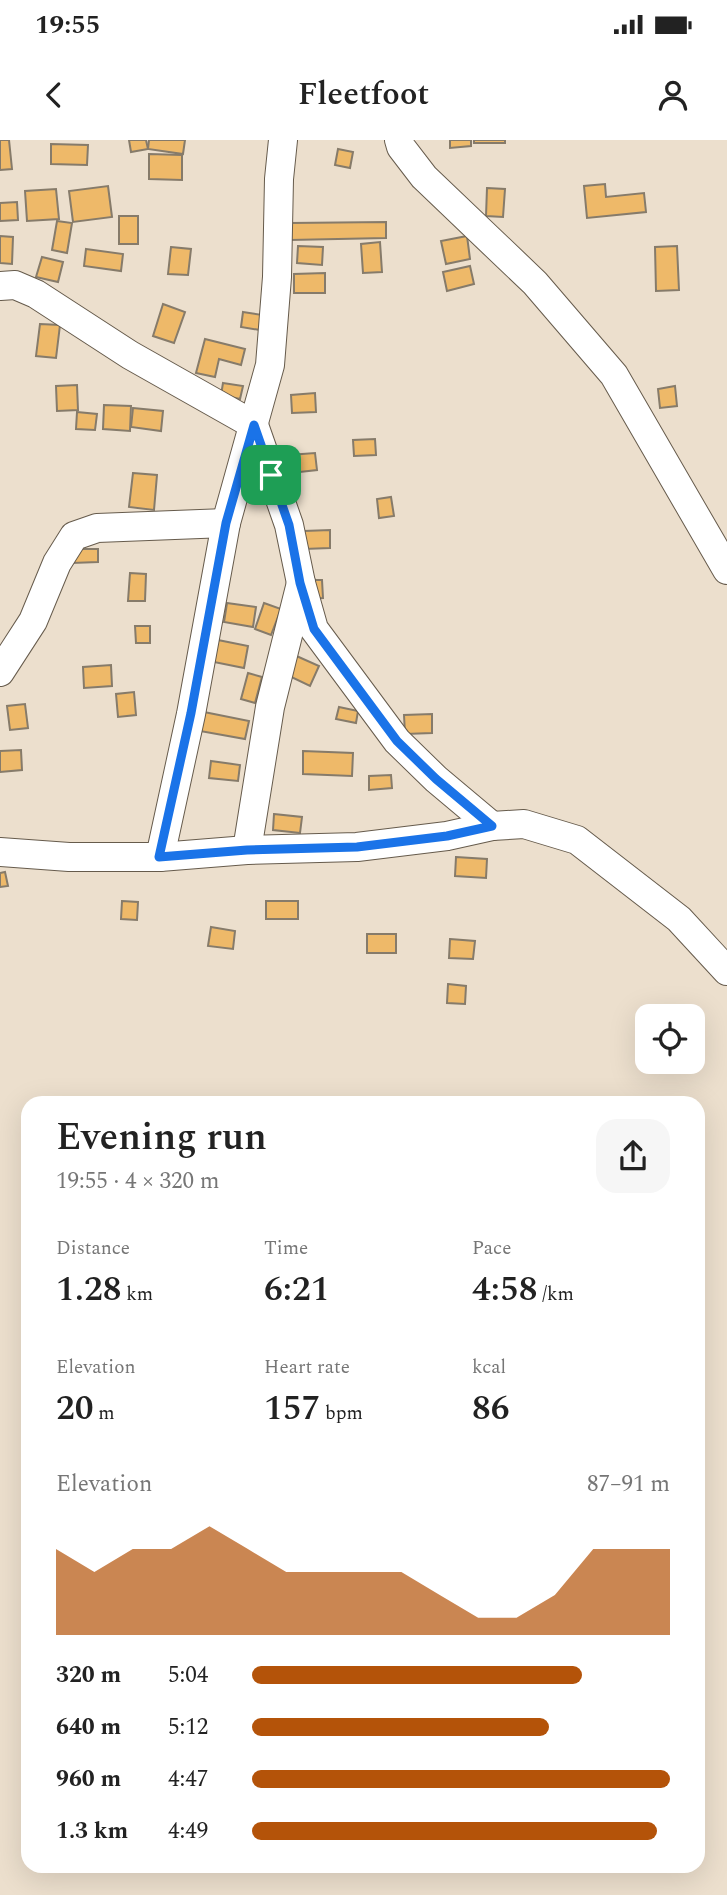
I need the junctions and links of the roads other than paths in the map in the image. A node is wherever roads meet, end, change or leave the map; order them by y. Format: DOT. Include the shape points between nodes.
graph roads {
  1 [pos="283,140"];
  2 [pos="399,140"];
  3 [pos="0,286"];
  4 [pos="254,425"];
  5 [pos="226,523"];
  6 [pos="727,570"];
  7 [pos="300,583"];
  8 [pos="0,672"];
  9 [pos="492,826"];
  10 [pos="247,850"];
  11 [pos="0,852"];
  12 [pos="159,857"];
  13 [pos="727,971"];
  1 -- 4 [label="street" via="270,365"];
  2 -- 6 [label="street" via="424,177 535,283 614,375"];
  3 -- 4 [label="street" via="15,285 36,294 130,355"];
  4 -- 5 [label="street"];
  4 -- 7 [label="street" via="289,525"];
  5 -- 8 [label="street" via="97,528 74,536 57,563 33,621"];
  5 -- 12 [label="street"];
  7 -- 9 [label="street" via="314,629 397,741"];
  7 -- 10 [label="street" via="270,707"];
  9 -- 10 [label="street" via="357,847"];
  9 -- 13 [label="street" via="524,824 577,840 679,919"];
  10 -- 12 [label="street"];
  11 -- 12 [label="street" via="69,858"];
}
